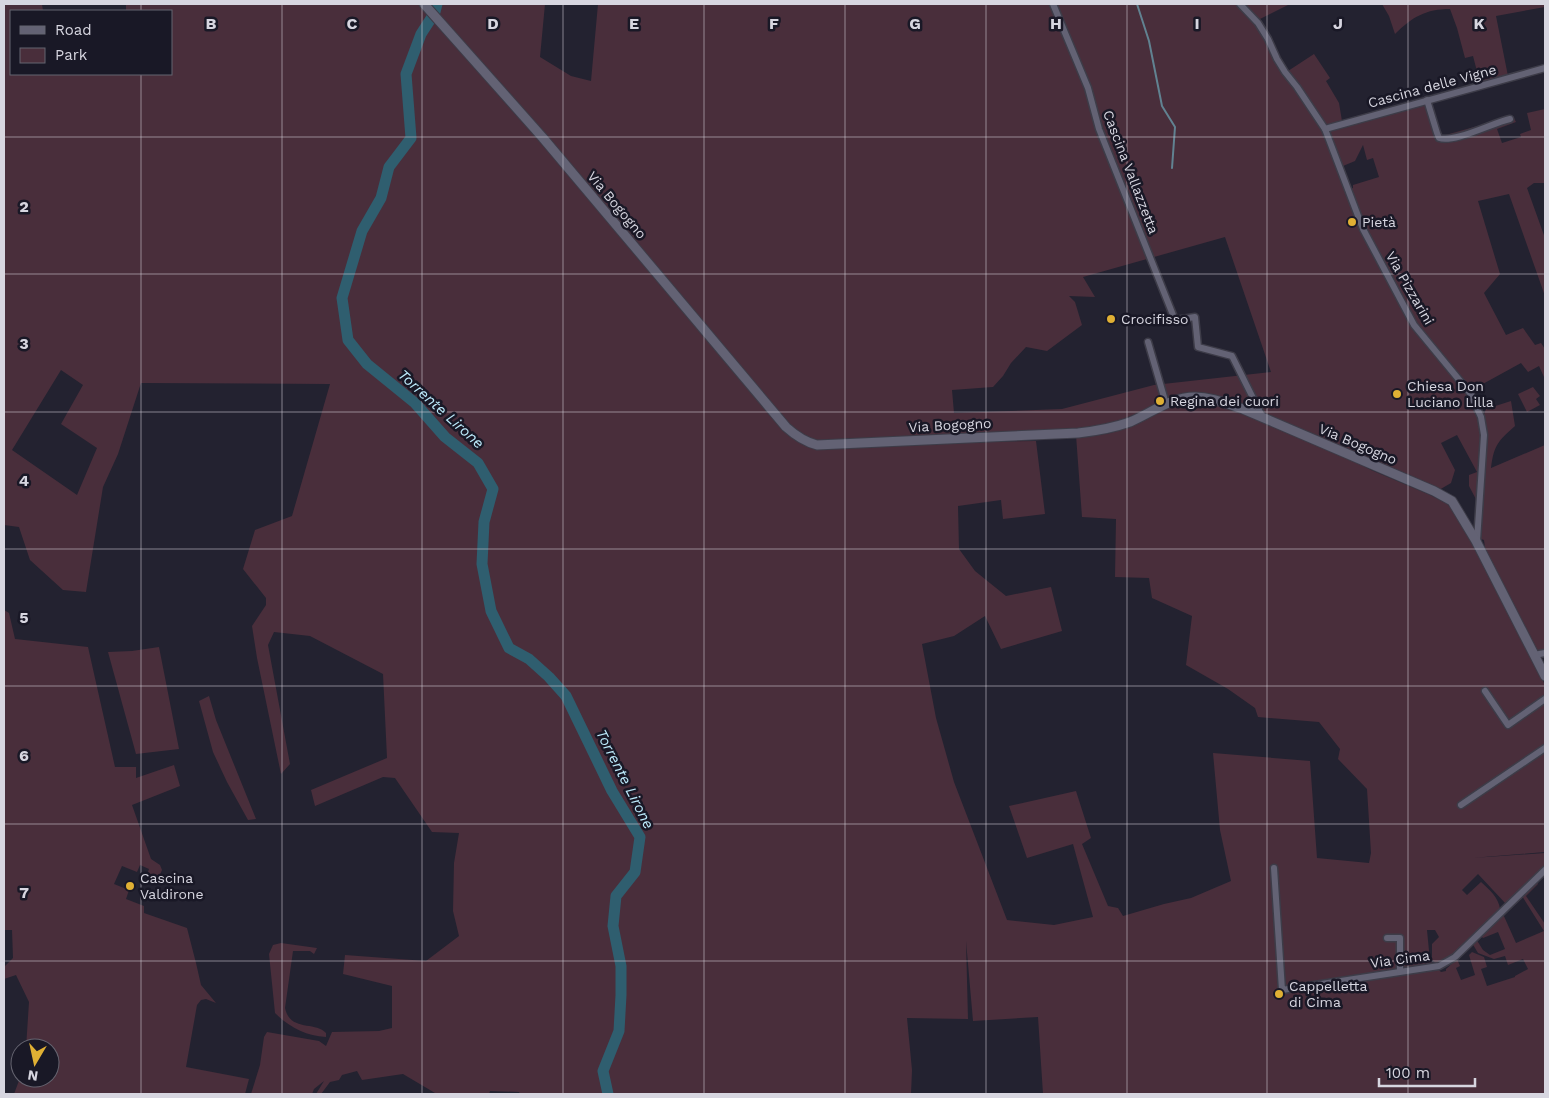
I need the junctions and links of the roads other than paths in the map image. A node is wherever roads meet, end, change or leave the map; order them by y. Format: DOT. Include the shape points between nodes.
graph roads {
  1 [pos="424,4"];
  2 [pos="1053,4"];
  3 [pos="1240,4"];
  4 [pos="1545,68"];
  5 [pos="1427,100"];
  6 [pos="1510,119"];
  7 [pos="1325,129"];
  8 [pos="1148,342"];
  9 [pos="1166,404"];
  10 [pos="1264,419"];
  11 [pos="1476,542"];
  12 [pos="1545,652"];
  13 [pos="1534,655"];
  14 [pos="1545,676"];
  15 [pos="1485,691"];
  16 [pos="1545,700"];
  17 [pos="1545,748"];
  18 [pos="1461,805"];
  19 [pos="1274,868"];
  20 [pos="1545,870"];
  21 [pos="1387,938"];
  22 [pos="1400,971"];
  1 -- 9 [label="main road, Via Bogogno" via="543,138 786,427 806,442 817,446 1097,431 1132,421"];
  2 -- 10 [label="street, Cascina Vallazzetta" via="1176,320 1194,317 1198,347 1234,358"];
  3 -- 7 [label="street, Via Pizzarini" via="1258,23 1285,72"];
  4 -- 5 [label="street, Cascina delle Vigne"];
  5 -- 6 [label="street" via="1437,133 1444,139"];
  5 -- 7 [label="street, Cascina delle Vigne"];
  7 -- 11 [label="street, Via Pizzarini" via="1362,229 1413,323 1470,393 1481,416 1484,435"];
  8 -- 9 [label="street"];
  9 -- 10 [label="main road, Via Bogogno" via="1184,398 1214,399"];
  10 -- 11 [label="main road, Via Bogogno" via="1452,501"];
  11 -- 13 [label="main road, Via Bogogno"];
  12 -- 13 [label="street"];
  13 -- 14 [label="main road, Via Bogogno"];
  15 -- 16 [label="street" via="1508,725"];
  17 -- 18 [label="street"];
  19 -- 22 [label="street, Via Cima" via="1282,990"];
  20 -- 22 [label="street, Via Cima" via="1455,957 1439,966"];
  21 -- 22 [label="street" via="1400,938"];
}
